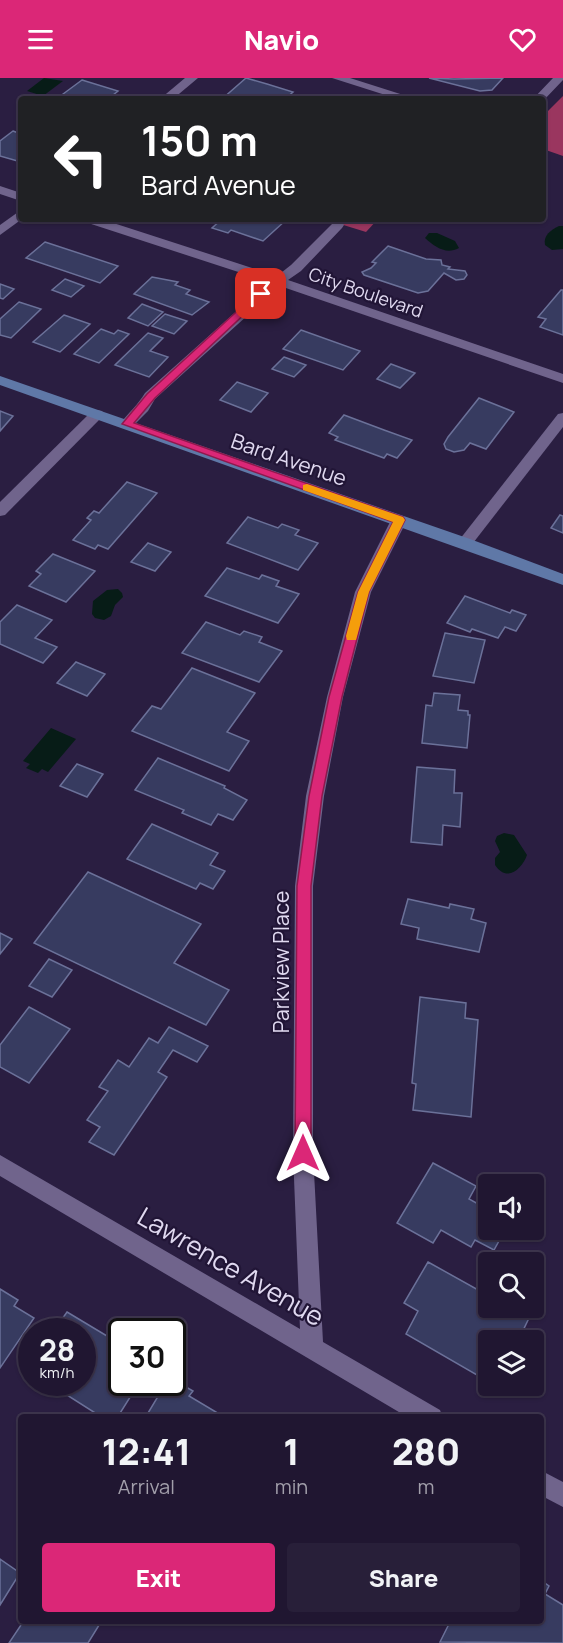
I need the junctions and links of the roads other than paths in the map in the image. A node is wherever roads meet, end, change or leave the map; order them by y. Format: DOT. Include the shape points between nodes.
graph roads {
  1 [pos="192,78"];
  2 [pos="338,78"];
  3 [pos="559,78"];
  4 [pos="170,96"];
  5 [pos="400,96"];
  6 [pos="542,96"];
  7 [pos="0,190"];
  8 [pos="18,196"];
  9 [pos="18,216"];
  10 [pos="98,222"];
  11 [pos="338,225"];
  12 [pos="0,231"];
  13 [pos="279,281"];
  14 [pos="563,379"];
  15 [pos="0,380"];
  16 [pos="97,414"];
  17 [pos="563,417"];
  18 [pos="127,424"];
  19 [pos="0,511"];
  20 [pos="399,520"];
  21 [pos="465,543"];
  22 [pos="563,579"];
  23 [pos="0,1165"];
  24 [pos="312,1346"];
  25 [pos="425,1414"];
  26 [pos="544,1483"];
  27 [pos="563,1495"];
  1 -- 4 [label="street"];
  2 -- 5 [label="street"];
  3 -- 6 [label="street"];
  7 -- 8 [label="street"];
  9 -- 12 [label="street"];
  10 -- 13 [label="street, City Boulevard"];
  11 -- 13 [label="street"];
  13 -- 14 [label="street, City Boulevard"];
  13 -- 18 [label="street" via="150,396"];
  15 -- 16 [label="street, Bard Avenue"];
  16 -- 18 [label="street, Bard Avenue"];
  16 -- 19 [label="street"];
  17 -- 21 [label="street"];
  18 -- 20 [label="street, Bard Avenue"];
  20 -- 21 [label="street, Bard Avenue"];
  20 -- 24 [label="street, Parkview Place" via="363,592 335,697 315,796 304,886 303,1153"];
  21 -- 22 [label="street, Bard Avenue"];
  23 -- 24 [label="street, Lawrence Avenue"];
  24 -- 25 [label="street, Lawrence Avenue"];
  26 -- 27 [label="street"];
}
